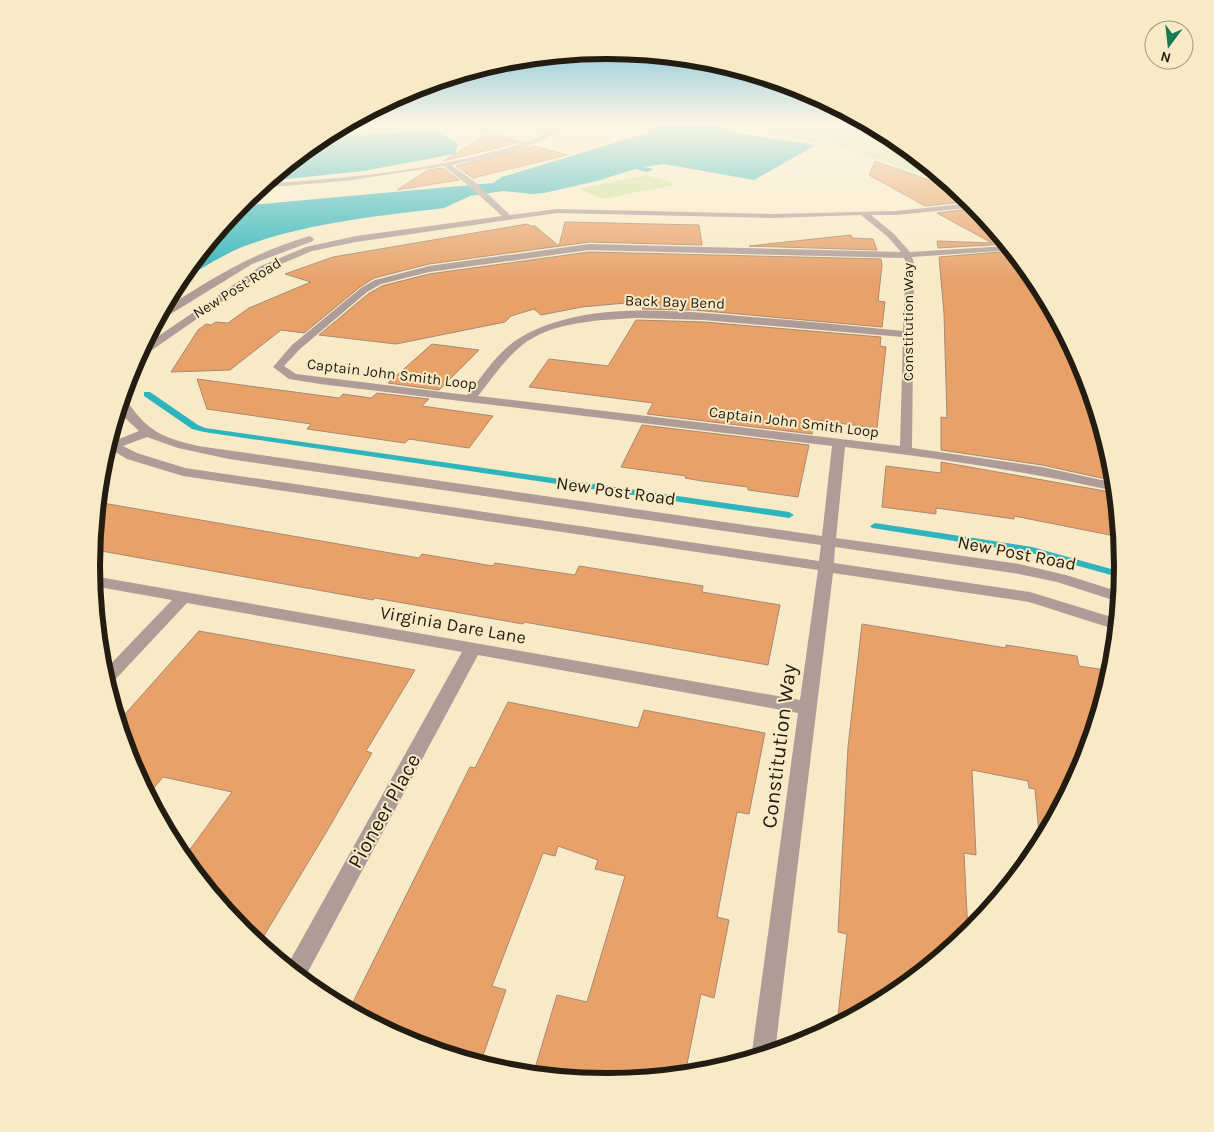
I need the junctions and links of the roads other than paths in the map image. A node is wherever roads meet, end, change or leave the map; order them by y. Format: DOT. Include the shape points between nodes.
graph roads {
  1 [pos="354,178"];
  2 [pos="462,178"];
  3 [pos="273,185"];
  4 [pos="965,206"];
  5 [pos="500,209"];
  6 [pos="824,213"];
  7 [pos="863,213"];
  8 [pos="507,217"];
  9 [pos="1002,249"];
  10 [pos="908,255"];
  11 [pos="169,310"];
  12 [pos="162,323"];
  13 [pos="180,324"];
  14 [pos="908,334"];
  15 [pos="150,346"];
  16 [pos="470,399"];
  17 [pos="125,409"];
  18 [pos="148,432"];
  19 [pos="839,443"];
  20 [pos="115,444"];
  21 [pos="114,448"];
  22 [pos="906,451"];
  23 [pos="1108,486"];
  24 [pos="828,541"];
  25 [pos="826,566"];
  26 [pos="100,582"];
  27 [pos="1113,595"];
  28 [pos="184,597"];
  29 [pos="1111,624"];
  30 [pos="473,648"];
  31 [pos="111,674"];
  32 [pos="807,708"];
  33 [pos="298,968"];
  34 [pos="763,1048"];
  1 -- 3 [label="street"];
  2 -- 5 [label="street"];
  4 -- 7 [label="street, New Post Road"];
  5 -- 6 [label="street, New Post Road" via="578,203"];
  5 -- 8 [label="street"];
  5 -- 11 [label="street, New Post Road" via="356,230 289,245 237,267"];
  6 -- 7 [label="street, New Post Road"];
  6 -- 8 [label="street, New Post Road" via="772,216 579,210"];
  7 -- 10 [label="street, Constitution Way"];
  8 -- 13 [label="street, New Post Road" via="309,249 264,268"];
  9 -- 10 [label="street, Captain John Smith Loop"];
  10 -- 14 [label="street, Constitution Way"];
  10 -- 16 [label="street, Captain John Smith Loop" via="588,247 562,248 429,269 396,276 364,290 296,347 278,367 293,376"];
  12 -- 13 [label="street"];
  13 -- 15 [label="street, New Post Road"];
  14 -- 16 [label="street, Back Bay Bend" via="707,317 647,314 591,318 542,331 521,342"];
  14 -- 22 [label="street, Constitution Way"];
  16 -- 19 [label="street, Captain John Smith Loop"];
  17 -- 18 [label="street, New Post Road" via="130,418"];
  18 -- 20 [label="street"];
  18 -- 24 [label="street, New Post Road" via="171,442 229,455"];
  19 -- 22 [label="street, Captain John Smith Loop"];
  19 -- 24 [label="street, Constitution Way"];
  21 -- 25 [label="street" via="156,464 214,477"];
  22 -- 23 [label="street, Captain John Smith Loop" via="996,463"];
  24 -- 25 [label="street, Constitution Way"];
  24 -- 27 [label="street, New Post Road" via="1020,569"];
  25 -- 29 [label="street" via="1030,597"];
  25 -- 32 [label="street, Constitution Way"];
  26 -- 28 [label="street, Virginia Dare Lane"];
  28 -- 30 [label="street, Virginia Dare Lane"];
  28 -- 31 [label="street"];
  30 -- 32 [label="street, Virginia Dare Lane"];
  30 -- 33 [label="street, Pioneer Place"];
  32 -- 34 [label="street, Constitution Way"];
}
